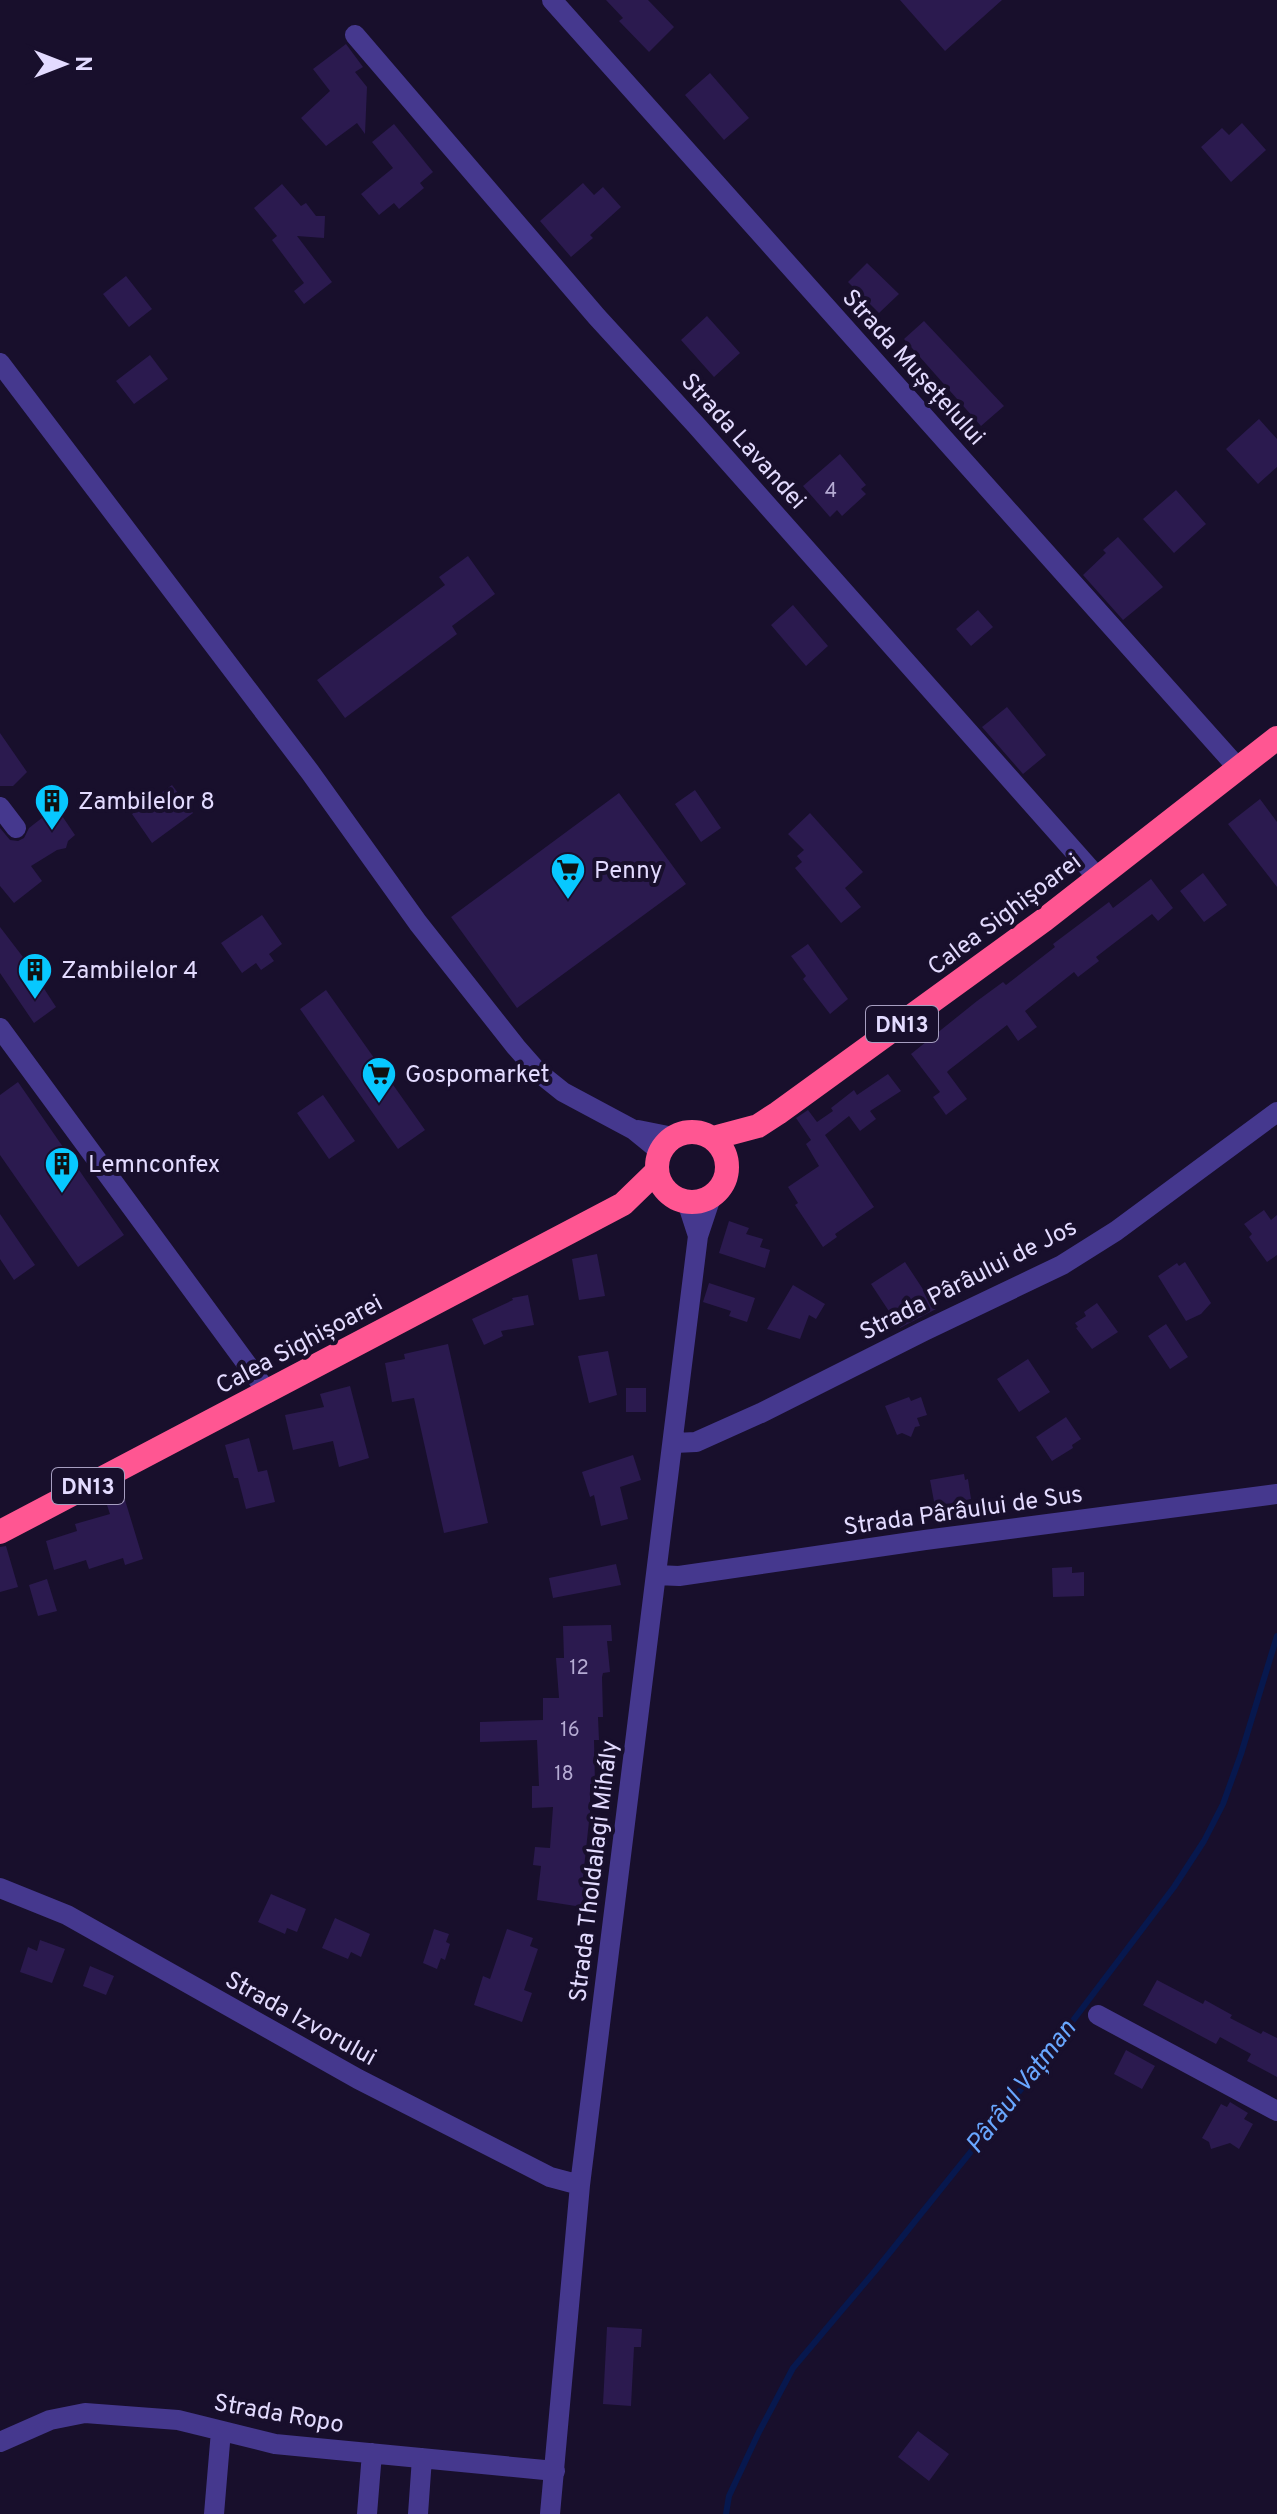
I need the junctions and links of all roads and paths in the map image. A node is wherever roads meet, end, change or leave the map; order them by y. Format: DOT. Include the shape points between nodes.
graph roads {
  1 [pos="552,0"];
  2 [pos="355,35"];
  3 [pos="0,363"];
  4 [pos="1277,738"];
  5 [pos="1238,768"];
  6 [pos="0,807"];
  7 [pos="16,828"];
  8 [pos="1098,878"];
  9 [pos="0,1028"];
  10 [pos="1270,1117"];
  11 [pos="758,1126"];
  12 [pos="713,1138"];
  13 [pos="1277,1139"];
  14 [pos="664,1153"];
  15 [pos="727,1163"];
  16 [pos="689,1198"];
  17 [pos="623,1204"];
  18 [pos="268,1393"];
  19 [pos="674,1443"];
  20 [pos="1277,1494"];
  21 [pos="0,1532"];
  22 [pos="656,1575"];
  23 [pos="0,1888"];
  24 [pos="1098,2015"];
  25 [pos="1277,2111"];
  26 [pos="580,2185"];
  27 [pos="221,2431"];
  28 [pos="0,2442"];
  29 [pos="372,2453"];
  30 [pos="422,2458"];
  31 [pos="555,2471"];
  32 [pos="214,2514"];
  33 [pos="367,2514"];
  34 [pos="418,2514"];
  35 [pos="550,2514"];
  1 -- 5 [label="street, Strada Mușețelului"];
  2 -- 8 [label="street, Strada Lavandei" via="577,295"];
  3 -- 14 [label="street" via="516,1047 563,1092 634,1130"];
  4 -- 5 [label="highway, Calea Sighișoarei / DN13"];
  5 -- 8 [label="highway, Calea Sighișoarei / DN13"];
  6 -- 7 [label="street"];
  8 -- 11 [label="highway, Calea Sighișoarei / DN13"];
  9 -- 18 [label="street"];
  10 -- 13 [label="street, Strada Pârâului de Jos"];
  10 -- 19 [label="street, Strada Pârâului de Jos" via="1062,1265 748,1419 696,1442"];
  11 -- 12 [label="highway, Calea Sighișoarei / DN13"];
  11 -- 15 [label="highway, Calea Sighișoarei / DN13"];
  12 -- 14 [label="highway, DN13" via="693,1132"];
  12 -- 15 [label="highway"];
  14 -- 16 [label="highway" via="661,1184"];
  14 -- 17 [label="highway, Calea Sighișoarei / DN13"];
  15 -- 16 [label="highway, DN13" via="720,1188"];
  16 -- 17 [label="highway, Calea Sighișoarei / DN13"];
  16 -- 19 [label="street, Strada Tholdalagi Mihály" via="698,1236"];
  17 -- 18 [label="highway, Calea Sighișoarei / DN13"];
  18 -- 21 [label="highway, Calea Sighișoarei / DN13"];
  19 -- 22 [label="street, Strada Tholdalagi Mihály"];
  20 -- 22 [label="street, Strada Pârâului de Sus"];
  22 -- 26 [label="street, Strada Tholdalagi Mihály"];
  23 -- 26 [label="street, Strada Izvorului" via="67,1915 426,2114 550,2177"];
  24 -- 25 [label="street"];
  26 -- 31 [label="street, Strada Tholdalagi Mihály"];
  27 -- 28 [label="street, Strada Ropo" via="178,2420 85,2413 50,2420"];
  27 -- 29 [label="street, Strada Ropo" via="275,2444"];
  27 -- 32 [label="street"];
  29 -- 30 [label="street, Strada Ropo"];
  29 -- 33 [label="street"];
  30 -- 31 [label="street, Strada Ropo"];
  30 -- 34 [label="street"];
  31 -- 35 [label="street, Strada Tholdalagi Mihály"];
}
